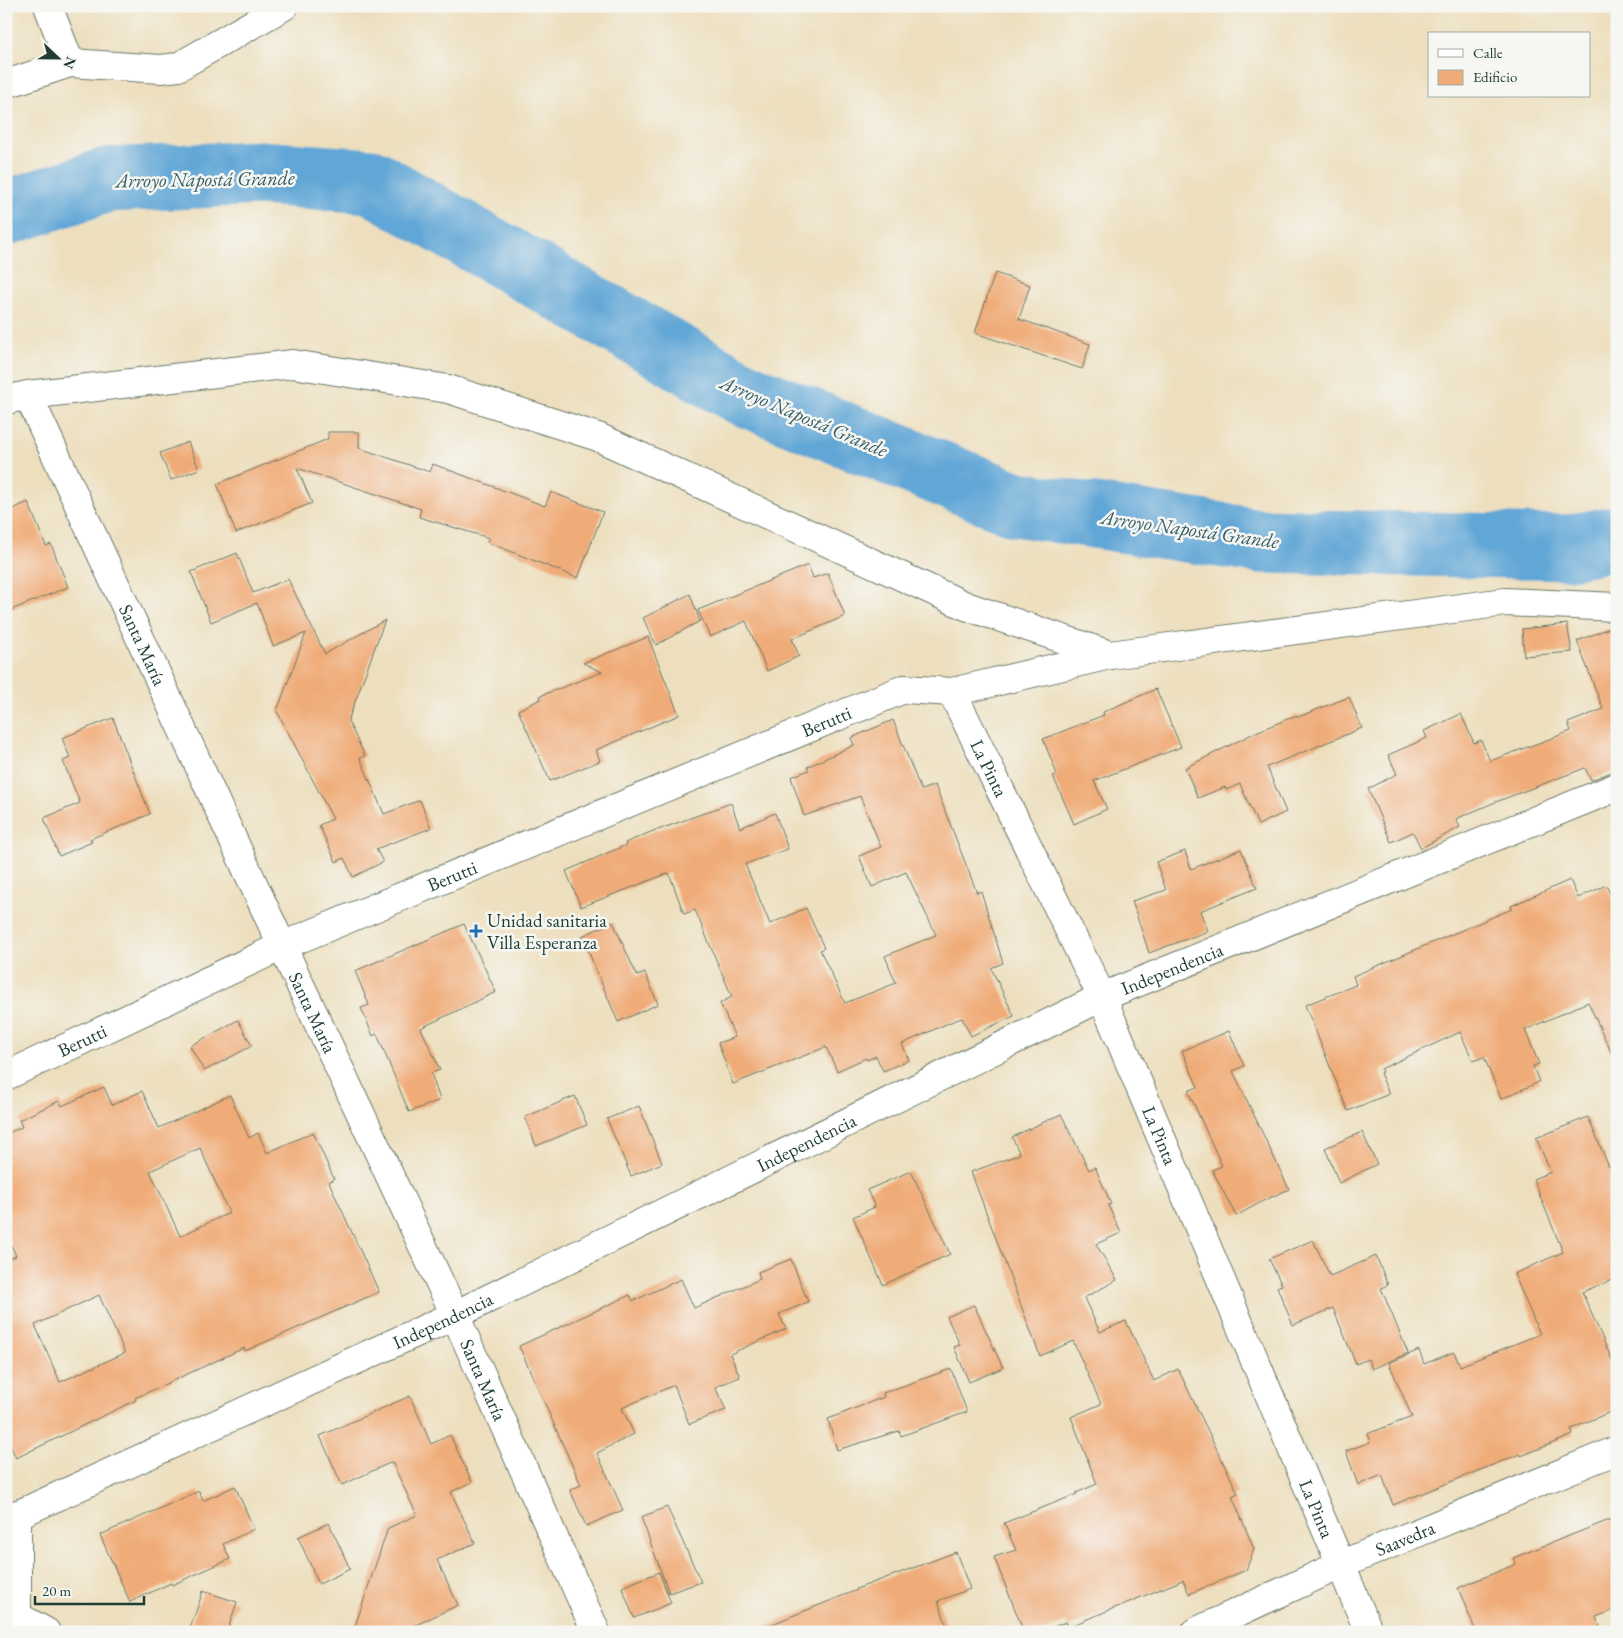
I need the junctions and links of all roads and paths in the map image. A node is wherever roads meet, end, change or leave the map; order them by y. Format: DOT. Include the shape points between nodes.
graph roads {
  1 [pos="48,6"];
  2 [pos="284,6"];
  3 [pos="70,63"];
  4 [pos="6,84"];
  5 [pos="17,398"];
  6 [pos="1617,606"];
  7 [pos="1110,655"];
  8 [pos="952,692"];
  9 [pos="1617,787"];
  10 [pos="282,946"];
  11 [pos="1102,997"];
  12 [pos="6,1076"];
  13 [pos="455,1315"];
  14 [pos="1617,1450"];
  15 [pos="12,1517"];
  16 [pos="1340,1565"];
  17 [pos="12,1613"];
  18 [pos="46,1632"];
  19 [pos="596,1632"];
  20 [pos="1196,1632"];
  21 [pos="1369,1632"];
  1 -- 3 [label="street"];
  2 -- 3 [label="street" via="178,68"];
  3 -- 4 [label="street"];
  5 -- 7 [label="street" via="293,364 448,389 598,437 966,606"];
  5 -- 10 [label="street, Santa María"];
  6 -- 7 [label="street" via="1505,602"];
  7 -- 8 [label="street"];
  8 -- 10 [label="street, Berutti" via="904,689"];
  8 -- 11 [label="street, La Pinta"];
  9 -- 11 [label="street, Independencia"];
  10 -- 12 [label="street, Berutti"];
  10 -- 13 [label="street, Santa María"];
  11 -- 13 [label="street, Independencia"];
  11 -- 16 [label="street, La Pinta"];
  13 -- 15 [label="street, Independencia"];
  13 -- 19 [label="street, Santa María"];
  14 -- 16 [label="street, Saavedra"];
  15 -- 17 [label="street"];
  16 -- 20 [label="street, Saavedra"];
  16 -- 21 [label="street, La Pinta"];
  17 -- 18 [label="street"];
}
